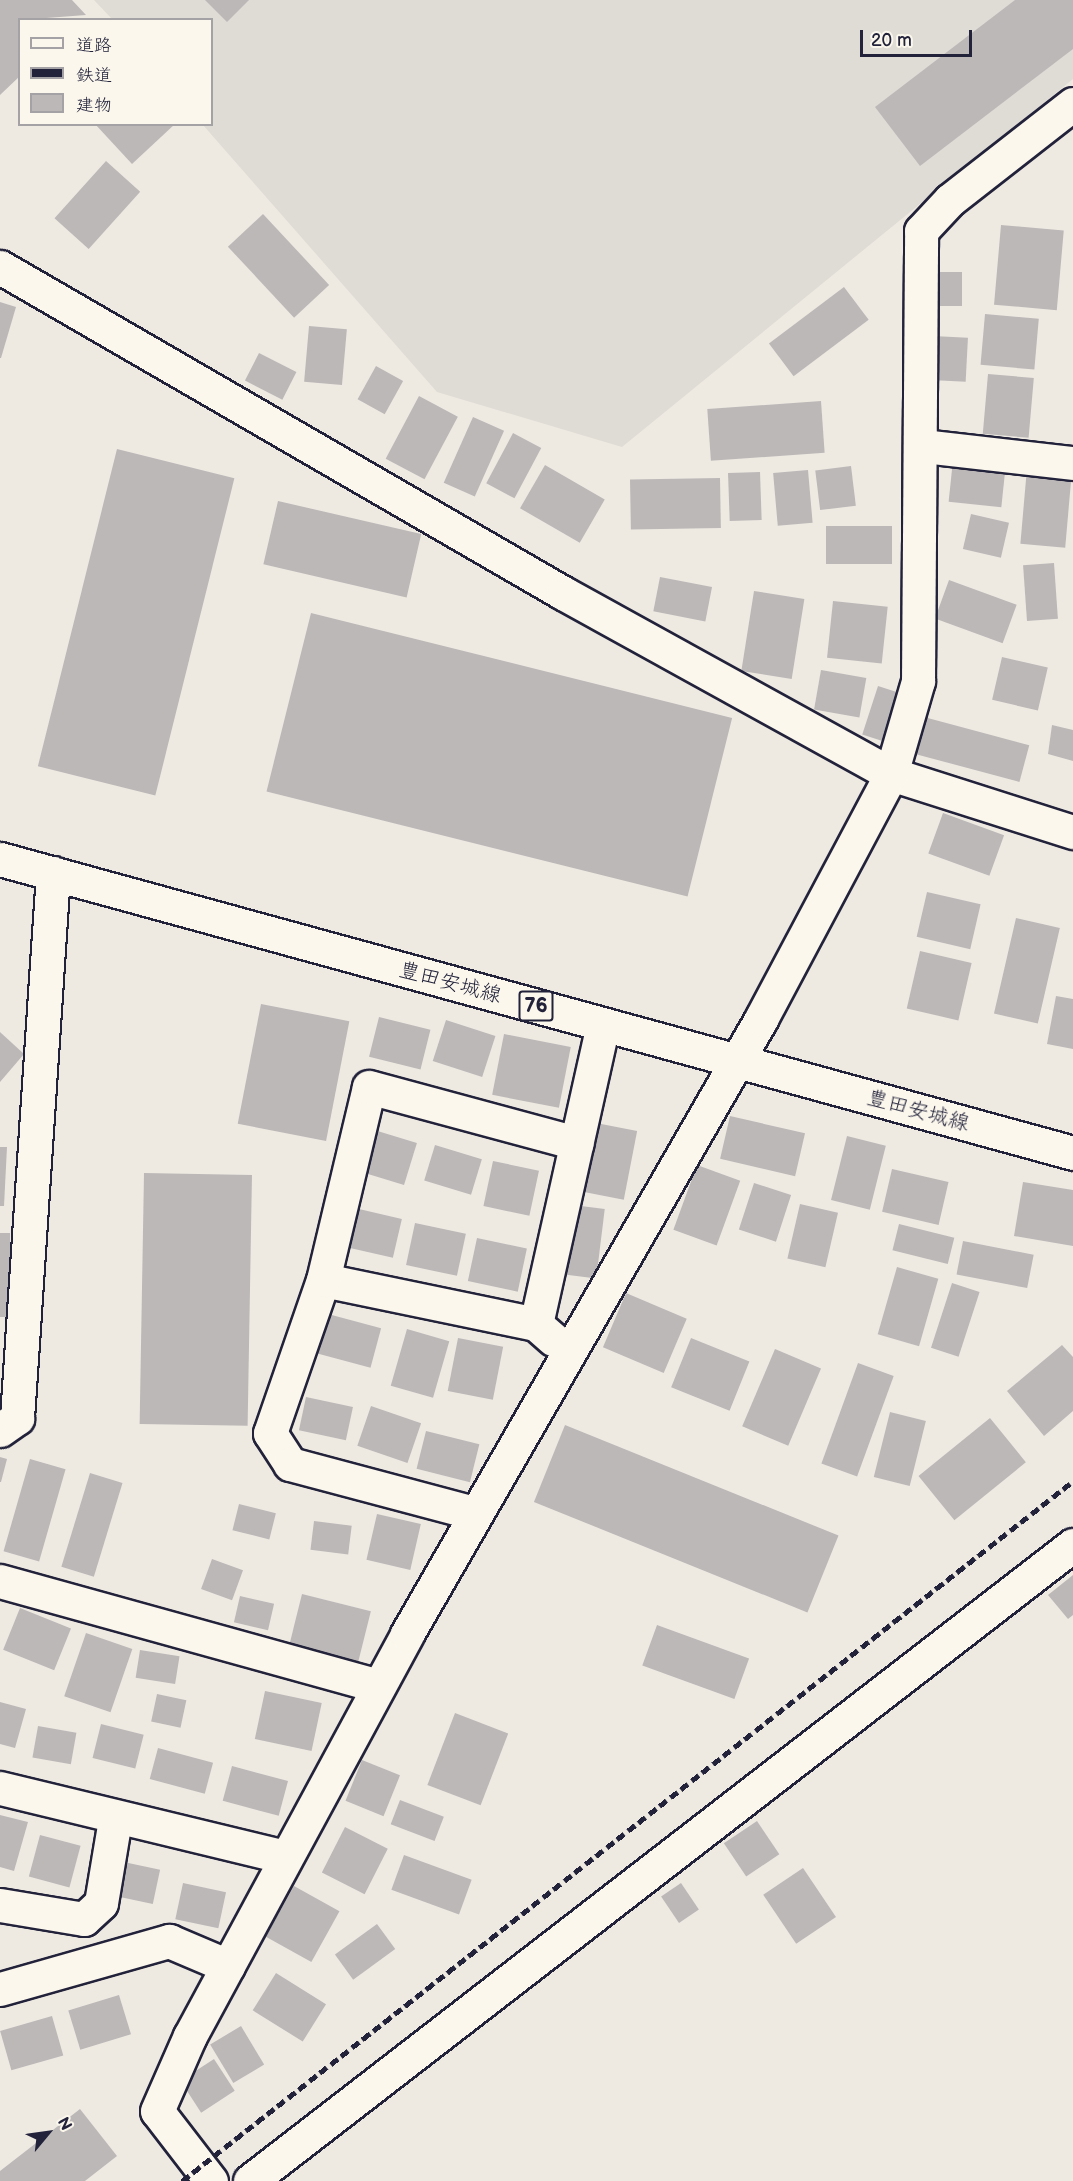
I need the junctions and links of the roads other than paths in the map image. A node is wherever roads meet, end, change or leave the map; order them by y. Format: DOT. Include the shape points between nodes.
graph roads {
  1 [pos="1073,104"];
  2 [pos="0,267"];
  3 [pos="923,446"];
  4 [pos="1073,463"];
  5 [pos="891,774"];
  6 [pos="1073,832"];
  7 [pos="0,859"];
  8 [pos="53,873"];
  9 [pos="603,1025"];
  10 [pos="735,1061"];
  11 [pos="577,1143"];
  12 [pos="1073,1153"];
  13 [pos="323,1280"];
  14 [pos="536,1324"];
  15 [pos="568,1353"];
  16 [pos="0,1430"];
  17 [pos="474,1513"];
  18 [pos="1073,1545"];
  19 [pos="0,1581"];
  20 [pos="378,1686"];
  21 [pos="0,1788"];
  22 [pos="115,1818"];
  23 [pos="285,1857"];
  24 [pos="0,1905"];
  25 [pos="228,1966"];
  26 [pos="0,1989"];
  27 [pos="211,2181"];
  28 [pos="250,2181"];
  1 -- 3 [label="street" via="950,200 921,231"];
  2 -- 5 [label="street" via="563,593"];
  3 -- 4 [label="street"];
  3 -- 5 [label="street" via="918,681"];
  5 -- 6 [label="street"];
  5 -- 10 [label="street"];
  7 -- 8 [label="street, 豊田安城線 / 76"];
  8 -- 9 [label="street, 豊田安城線 / 76"];
  8 -- 16 [label="street" via="17,1418"];
  9 -- 10 [label="street, 豊田安城線 / 76"];
  9 -- 11 [label="street"];
  10 -- 12 [label="street, 豊田安城線 / 76"];
  10 -- 15 [label="street"];
  11 -- 13 [label="street" via="369,1087"];
  11 -- 14 [label="street"];
  13 -- 14 [label="street"];
  13 -- 17 [label="street" via="270,1433 275,1441 290,1464"];
  14 -- 15 [label="street"];
  15 -- 17 [label="street"];
  17 -- 20 [label="street"];
  18 -- 28 [label="street"];
  19 -- 20 [label="street"];
  20 -- 23 [label="street"];
  21 -- 22 [label="street"];
  22 -- 23 [label="street"];
  22 -- 24 [label="street" via="101,1903 84,1919"];
  23 -- 25 [label="street"];
  25 -- 26 [label="street" via="169,1941"];
  25 -- 27 [label="street" via="157,2111"];
}
